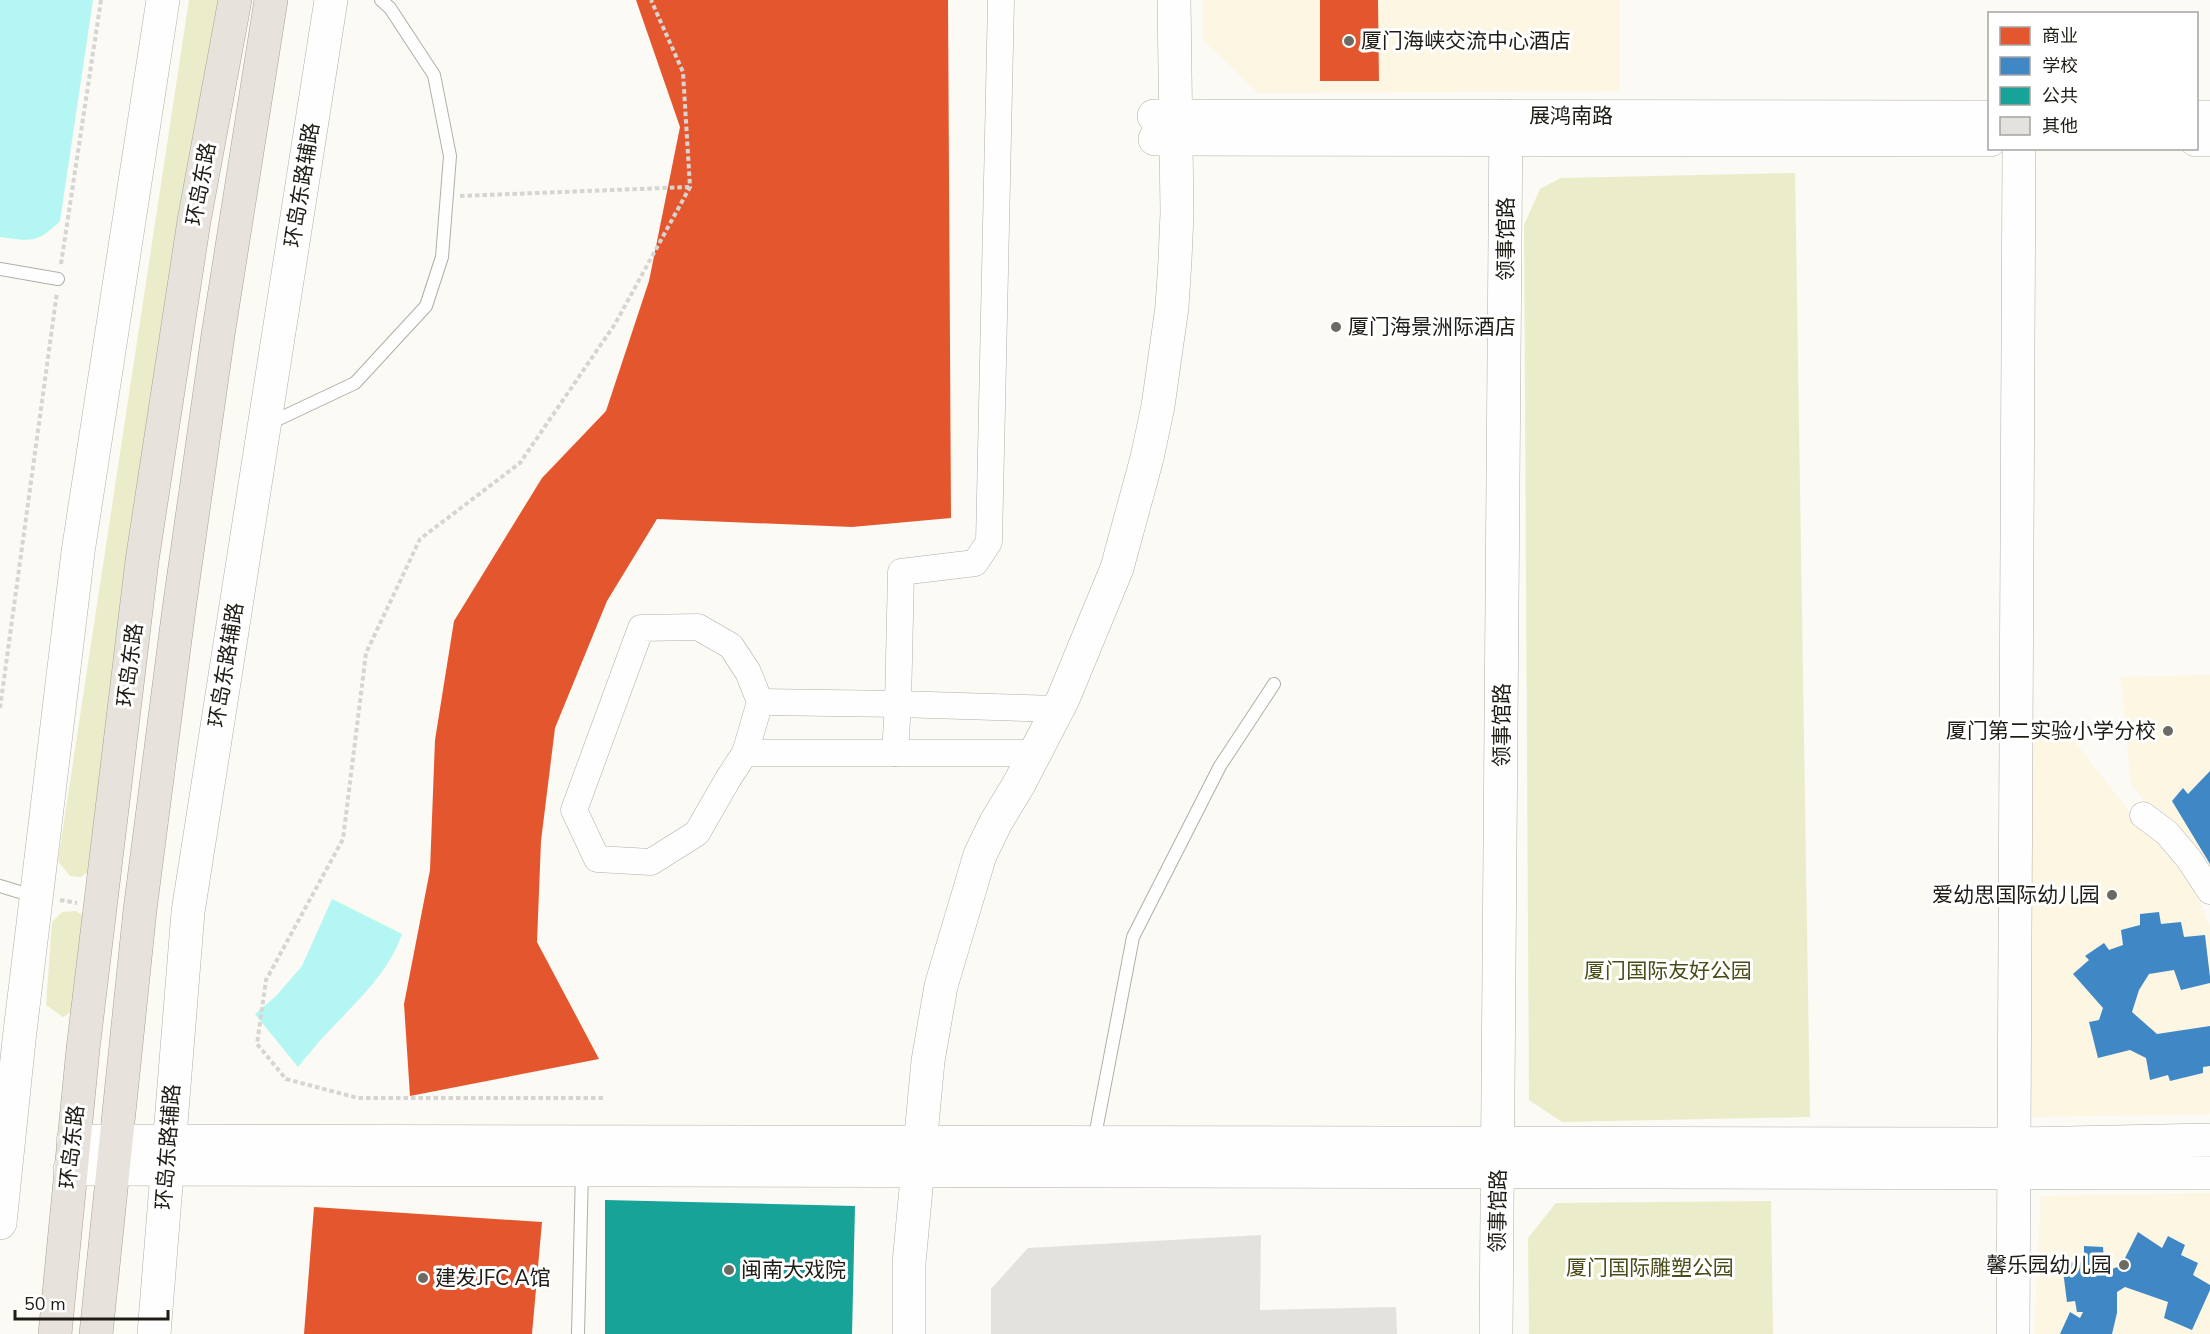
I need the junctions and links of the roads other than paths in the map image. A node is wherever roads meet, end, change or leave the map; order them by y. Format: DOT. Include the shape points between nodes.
graph roads {
  1 [pos="163,0"];
  2 [pos="235,0"];
  3 [pos="272,0"];
  4 [pos="331,0"];
  5 [pos="381,0"];
  6 [pos="1001,0"];
  7 [pos="1151,0"];
  8 [pos="1174,0"];
  9 [pos="1988,117"];
  10 [pos="1164,127"];
  11 [pos="1506,128"];
  12 [pos="1988,140"];
  13 [pos="2019,150"];
  14 [pos="0,269"];
  15 [pos="58,279"];
  16 [pos="264,426"];
  17 [pos="1274,684"];
  18 [pos="760,702"];
  19 [pos="897,704"];
  20 [pos="1046,708"];
  21 [pos="745,753"];
  22 [pos="895,753"];
  23 [pos="1022,753"];
  24 [pos="2143,815"];
  25 [pos="0,886"];
  26 [pos="2210,891"];
  27 [pos="36,897"];
  28 [pos="2210,1140"];
  29 [pos="1094,1143"];
  30 [pos="71,1155"];
  31 [pos="114,1155"];
  32 [pos="167,1155"];
  33 [pos="908,1156"];
  34 [pos="1499,1157"];
  35 [pos="2015,1158"];
  36 [pos="582,1170"];
  37 [pos="2210,1173"];
  38 [pos="0,1223"];
  39 [pos="55,1334"];
  40 [pos="96,1334"];
  41 [pos="154,1334"];
  42 [pos="578,1334"];
  43 [pos="887,1334"];
  44 [pos="909,1334"];
  45 [pos="1496,1334"];
  46 [pos="2013,1334"];
  1 -- 27 [label="main road" via="78,552"];
  2 -- 30 [label="main road, 环岛东路" via="194,221 142,561"];
  3 -- 31 [label="main road, 环岛东路" via="179,609 140,910"];
  4 -- 16 [label="main road, 环岛东路辅路"];
  5 -- 16 [label="lane" via="434,75 450,156 442,257 426,306 355,383"];
  6 -- 19 [label="street" via="989,542 975,563 900,572"];
  7 -- 10 [label="main road"];
  8 -- 10 [label="main road"];
  9 -- 11 [label="main road, 展鸿南路"];
  10 -- 11 [label="main road, 展鸿南路"];
  10 -- 20 [label="main road" via="1149,305 1136,402 1095,561"];
  11 -- 12 [label="main road, 展鸿南路"];
  11 -- 34 [label="main road, 领事馆路"];
  13 -- 35 [label="main road"];
  14 -- 15 [label="lane"];
  16 -- 32 [label="main road, 环岛东路辅路" via="188,912"];
  17 -- 29 [label="lane" via="1220,766 1132,937"];
  18 -- 19 [label="street"];
  18 -- 21 [label="street"];
  18 -- 21 [label="street" via="748,672 731,646 698,627 641,628 574,810 597,859 651,862 697,833"];
  19 -- 20 [label="street"];
  19 -- 22 [label="street"];
  20 -- 23 [label="main road"];
  21 -- 22 [label="street"];
  22 -- 23 [label="street"];
  23 -- 33 [label="main road" via="980,855 943,977"];
  24 -- 26 [label="street" via="2167,833"];
  25 -- 27 [label="lane"];
  27 -- 38 [label="main road"];
  28 -- 35 [label="main road"];
  29 -- 33 [label="main road"];
  29 -- 34 [label="main road"];
  30 -- 31 [label="main road"];
  30 -- 39 [label="main road, 环岛东路"];
  31 -- 32 [label="main road"];
  31 -- 40 [label="main road, 环岛东路"];
  32 -- 33 [label="main road"];
  32 -- 36 [label="main road"];
  32 -- 41 [label="main road, 环岛东路辅路"];
  33 -- 34 [label="main road"];
  33 -- 36 [label="main road"];
  33 -- 43 [label="main road" via="887,1263"];
  33 -- 44 [label="main road"];
  34 -- 35 [label="main road"];
  34 -- 45 [label="main road, 领事馆路"];
  35 -- 37 [label="main road"];
  35 -- 46 [label="main road"];
  36 -- 42 [label="lane"];
}
